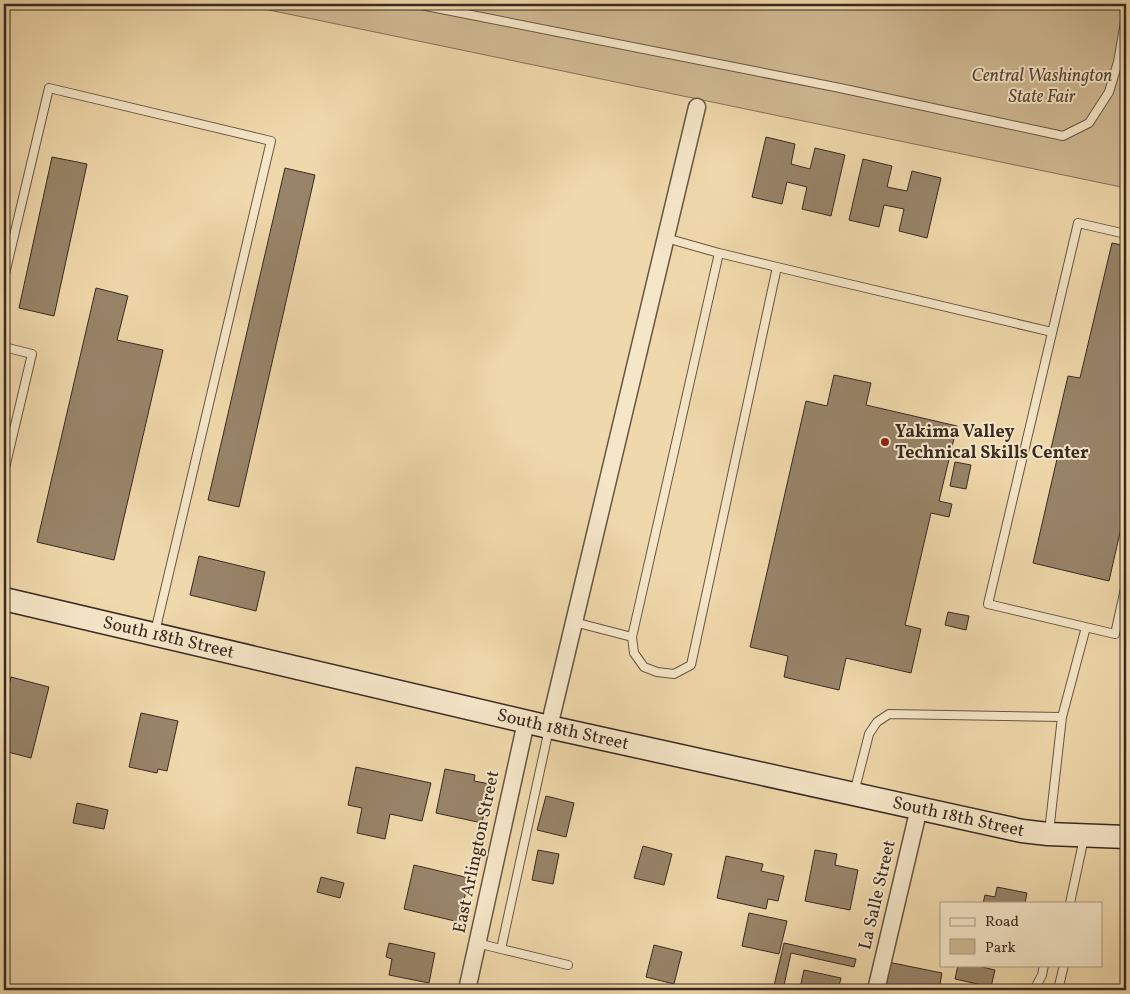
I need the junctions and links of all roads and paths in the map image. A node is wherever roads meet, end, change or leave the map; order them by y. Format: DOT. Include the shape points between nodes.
graph roads {
  1 [pos="416,4"];
  2 [pos="1126,16"];
  3 [pos="697,107"];
  4 [pos="1126,234"];
  5 [pos="666,238"];
  6 [pos="719,253"];
  7 [pos="777,267"];
  8 [pos="4,278"];
  9 [pos="1052,332"];
  10 [pos="4,348"];
  11 [pos="4,472"];
  12 [pos="1126,584"];
  13 [pos="4,599"];
  14 [pos="574,622"];
  15 [pos="1086,627"];
  16 [pos="154,634"];
  17 [pos="632,637"];
  18 [pos="1062,717"];
  19 [pos="526,722"];
  20 [pos="549,727"];
  21 [pos="854,794"];
  22 [pos="919,808"];
  23 [pos="1048,834"];
  24 [pos="1084,836"];
  25 [pos="1126,837"];
  26 [pos="1070,902"];
  27 [pos="477,944"];
  28 [pos="501,949"];
  29 [pos="568,965"];
  30 [pos="1044,966"];
  31 [pos="1064,966"];
  32 [pos="467,990"];
  33 [pos="876,990"];
  34 [pos="1034,990"];
  35 [pos="1058,990"];
  1 -- 2 [label="lane" via="1064,136 1088,123 1109,92"];
  3 -- 5 [label="street"];
  4 -- 9 [label="lane" via="1078,223"];
  5 -- 6 [label="lane"];
  5 -- 14 [label="street"];
  6 -- 7 [label="lane"];
  6 -- 17 [label="lane"];
  7 -- 9 [label="lane"];
  7 -- 17 [label="lane" via="691,665 674,674 644,667 634,653"];
  8 -- 16 [label="lane" via="48,88 271,141"];
  9 -- 15 [label="lane" via="988,604"];
  10 -- 11 [label="lane" via="32,354"];
  12 -- 15 [label="lane" via="1115,634"];
  13 -- 16 [label="street, South 18th Street"];
  14 -- 17 [label="lane"];
  14 -- 20 [label="street"];
  15 -- 18 [label="lane"];
  16 -- 19 [label="street, South 18th Street"];
  18 -- 21 [label="lane" via="889,714 877,722 869,734"];
  18 -- 23 [label="lane"];
  19 -- 20 [label="street, South 18th Street"];
  19 -- 27 [label="street, East Arlington Street"];
  20 -- 21 [label="street, South 18th Street"];
  20 -- 28 [label="lane"];
  21 -- 22 [label="street, South 18th Street"];
  22 -- 23 [label="street, South 18th Street"];
  22 -- 33 [label="street, La Salle Street"];
  23 -- 24 [label="street, South 18th Street"];
  24 -- 25 [label="street, South 18th Street"];
  24 -- 26 [label="lane"];
  27 -- 28 [label="lane"];
  27 -- 32 [label="street, East Arlington Street"];
  28 -- 29 [label="lane"];
  30 -- 34 [label="lane"];
  31 -- 35 [label="lane"];
}
